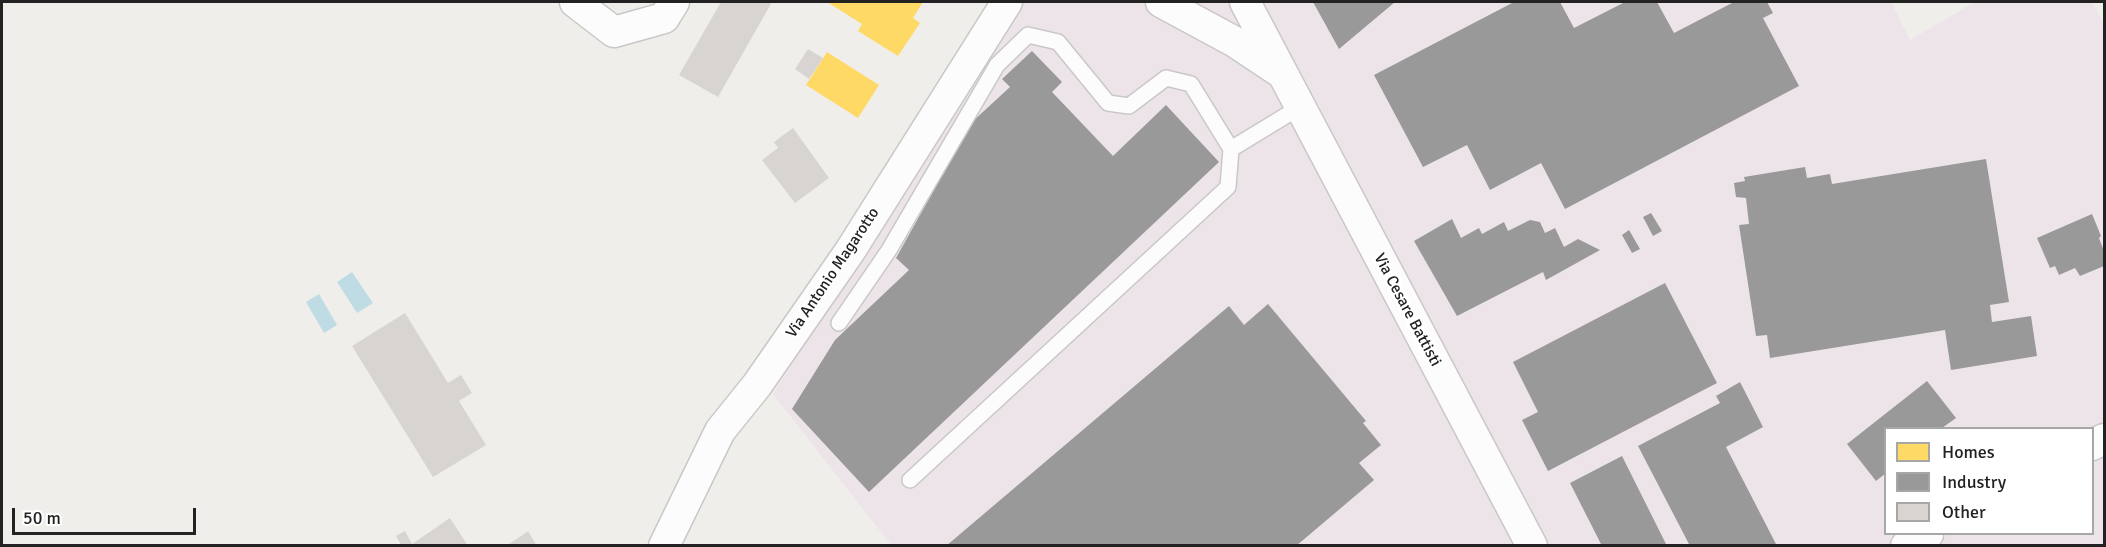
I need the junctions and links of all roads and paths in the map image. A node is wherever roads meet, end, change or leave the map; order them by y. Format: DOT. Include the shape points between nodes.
graph roads {
  1 [pos="575,2"];
  2 [pos="674,2"];
  3 [pos="1006,2"];
  4 [pos="1161,2"];
  5 [pos="1245,2"];
  6 [pos="1282,74"];
  7 [pos="1300,108"];
  8 [pos="1231,148"];
  9 [pos="839,323"];
  10 [pos="910,480"];
  11 [pos="1926,535"];
  12 [pos="664,546"];
  13 [pos="1532,546"];
  14 [pos="1906,546"];
  1 -- 2 [label="street" via="614,32 664,18"];
  3 -- 12 [label="street, Via Antonio Magarotto" via="850,251 757,385 720,431"];
  4 -- 6 [label="street" via="1235,42"];
  5 -- 6 [label="street, Via Cesare Battisti"];
  6 -- 7 [label="street, Via Cesare Battisti"];
  7 -- 8 [label="lane"];
  7 -- 13 [label="street, Via Cesare Battisti"];
  8 -- 9 [label="lane" via="1191,84 1166,78 1129,106 1108,103 1058,42 1028,35 991,75 889,250"];
  8 -- 10 [label="lane" via="1228,187"];
  11 -- 14 [label="street"];
}
